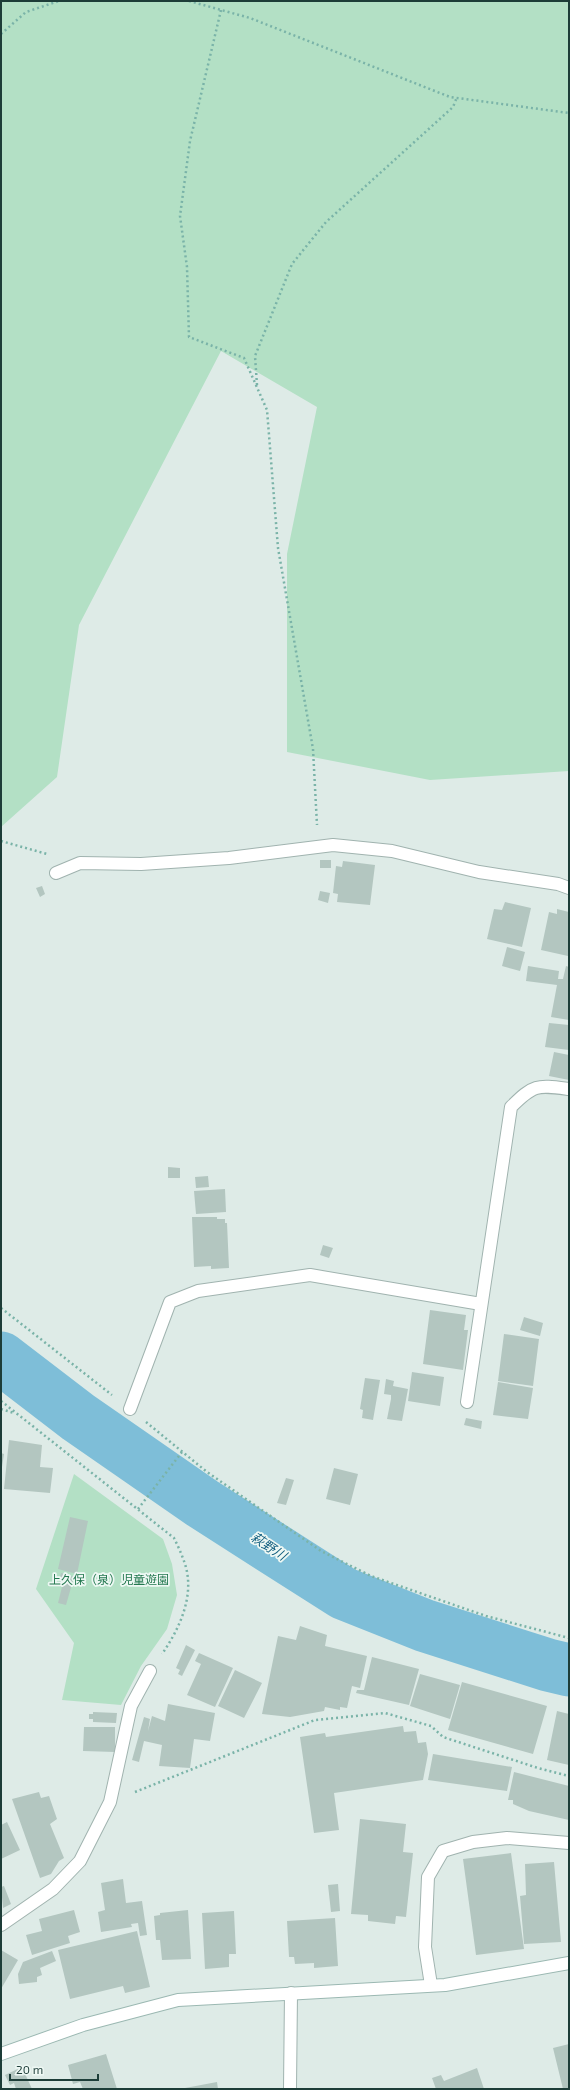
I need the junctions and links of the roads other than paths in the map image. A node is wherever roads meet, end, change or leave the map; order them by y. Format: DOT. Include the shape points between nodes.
graph roads {
  1 [pos="56,873"];
  2 [pos="569,888"];
  3 [pos="569,1089"];
  4 [pos="481,1304"];
  5 [pos="467,1402"];
  6 [pos="130,1409"];
  7 [pos="150,1671"];
  8 [pos="569,1844"];
  9 [pos="1,1926"];
  10 [pos="569,1963"];
  11 [pos="431,1985"];
  12 [pos="291,1993"];
  13 [pos="1,2054"];
  14 [pos="290,2089"];
  1 -- 2 [label="street" via="80,863 141,864 222,859 333,845 392,851 479,872 558,884"];
  3 -- 4 [label="street" via="548,1086 529,1089 511,1107"];
  4 -- 5 [label="street"];
  4 -- 6 [label="street" via="310,1275 198,1291 170,1302"];
  7 -- 9 [label="street" via="131,1706 110,1802 80,1861 53,1889"];
  8 -- 11 [label="street" via="507,1838 473,1842 444,1851 428,1877 425,1947"];
  10 -- 11 [label="street" via="445,1985"];
  11 -- 12 [label="street"];
  12 -- 13 [label="street" via="178,2000 83,2025"];
  12 -- 14 [label="street"];
}
